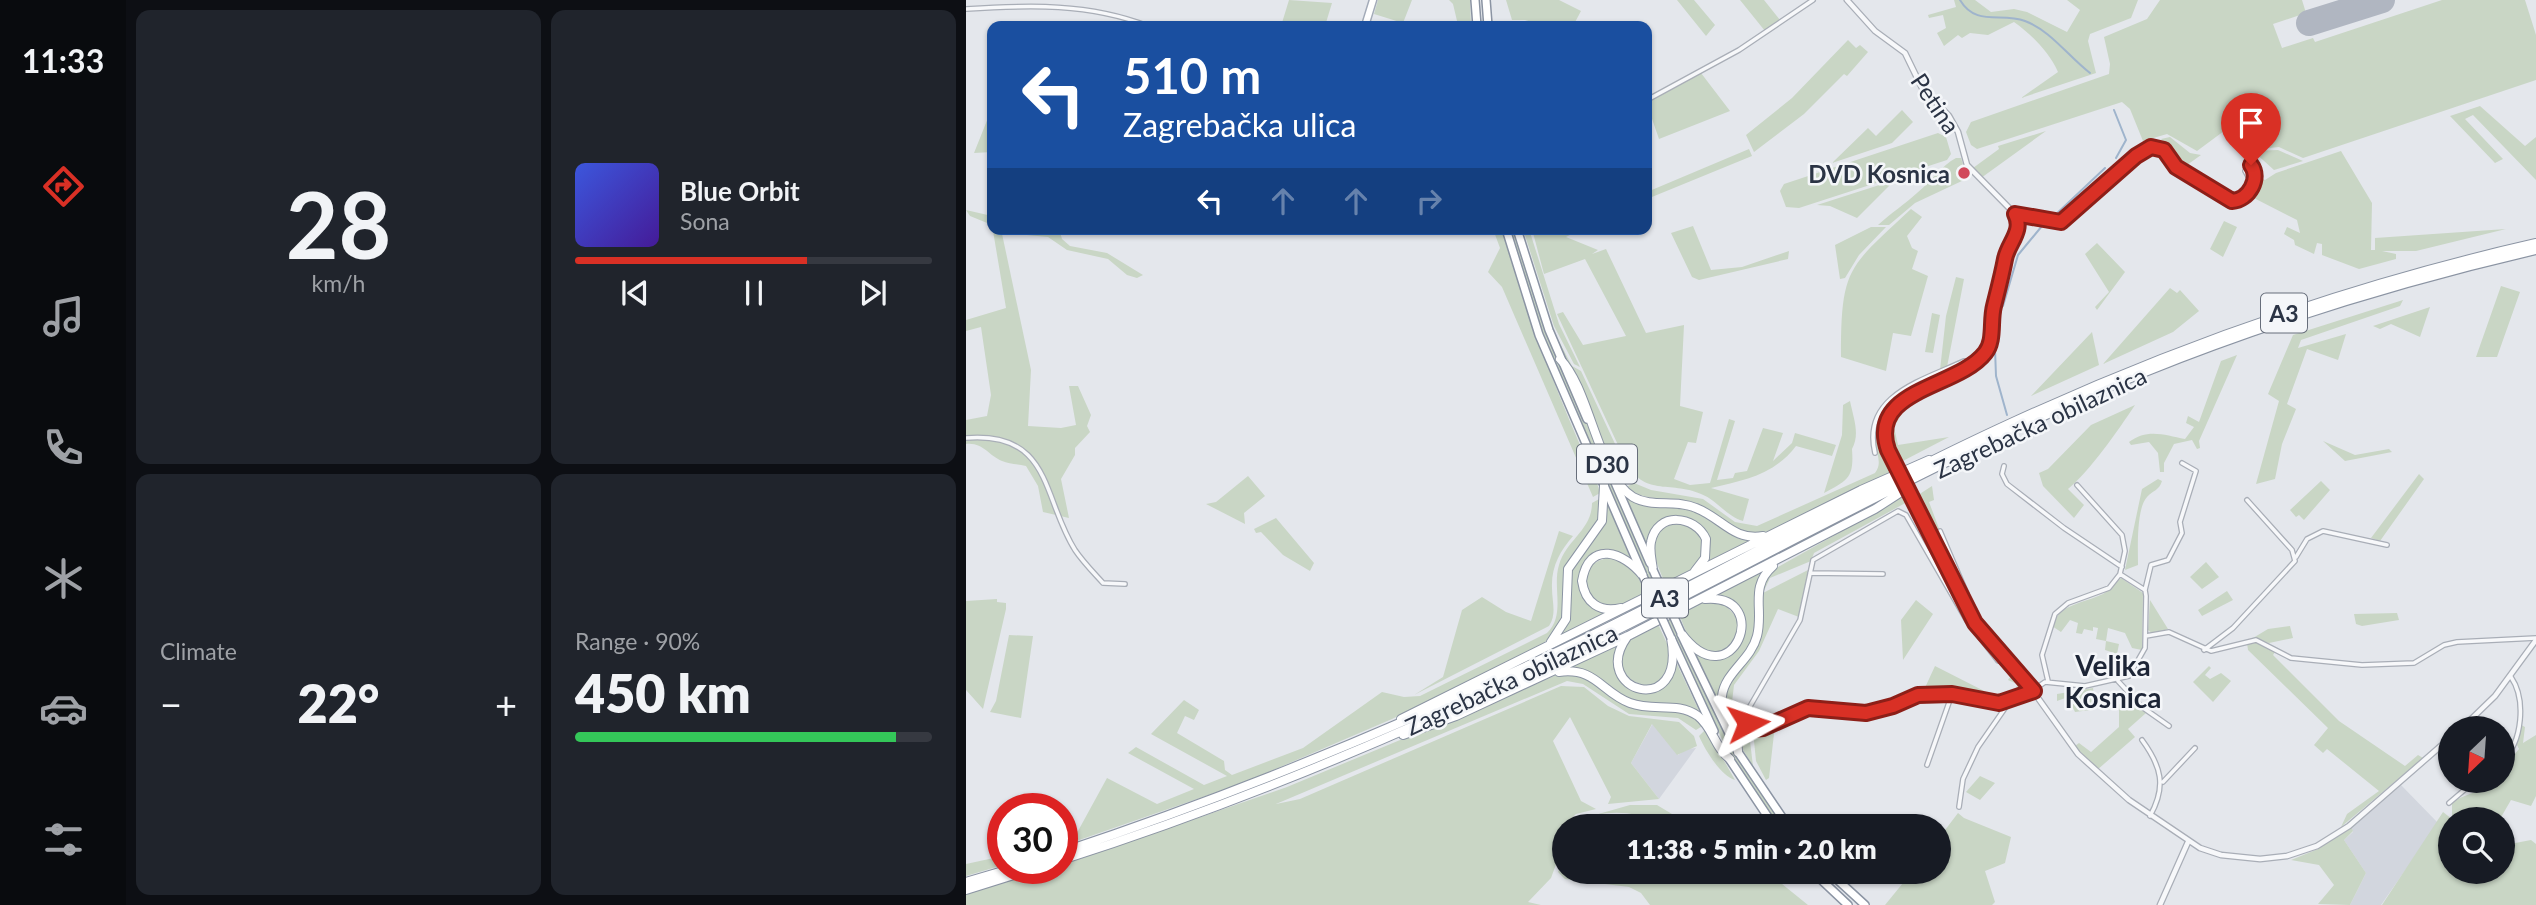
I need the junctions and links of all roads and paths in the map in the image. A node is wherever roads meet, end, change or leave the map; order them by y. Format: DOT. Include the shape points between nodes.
graph roads {
  1 [pos="1373,0"];
  2 [pos="1475,0"];
  3 [pos="1486,0"];
  4 [pos="1813,0"];
  5 [pos="1847,0"];
  6 [pos="966,9"];
  7 [pos="1133,21"];
  8 [pos="1367,21"];
  9 [pos="1477,21"];
  10 [pos="1488,21"];
  11 [pos="1652,97"];
  12 [pos="2253,185"];
  13 [pos="2015,214"];
  14 [pos="1508,235"];
  15 [pos="1519,235"];
  16 [pos="2536,243"];
  17 [pos="2536,250"];
  18 [pos="1560,359"];
  19 [pos="1975,362"];
  20 [pos="966,438"];
  21 [pos="1875,453"];
  22 [pos="1936,461"];
  23 [pos="2182,463"];
  24 [pos="2004,466"];
  25 [pos="1925,475"];
  26 [pos="2077,485"];
  27 [pos="1604,486"];
  28 [pos="2246,500"];
  29 [pos="1940,531"];
  30 [pos="1773,534"];
  31 [pos="2387,545"];
  32 [pos="2296,557"];
  33 [pos="1780,559"];
  34 [pos="2122,567"];
  35 [pos="1653,570"];
  36 [pos="1810,573"];
  37 [pos="1882,574"];
  38 [pos="2120,574"];
  39 [pos="1643,576"];
  40 [pos="1680,582"];
  41 [pos="1125,584"];
  42 [pos="2145,590"];
  43 [pos="1702,599"];
  44 [pos="1640,602"];
  45 [pos="1969,611"];
  46 [pos="1681,633"];
  47 [pos="1628,636"];
  48 [pos="2147,636"];
  49 [pos="1671,638"];
  50 [pos="2536,639"];
  51 [pos="1544,649"];
  52 [pos="2204,650"];
  53 [pos="2007,661"];
  54 [pos="1545,675"];
  55 [pos="2129,676"];
  56 [pos="2511,677"];
  57 [pos="2048,681"];
  58 [pos="2118,681"];
  59 [pos="2128,690"];
  60 [pos="2034,691"];
  61 [pos="1952,694"];
  62 [pos="2010,701"];
  63 [pos="2474,716"];
  64 [pos="2169,726"];
  65 [pos="1391,728"];
  66 [pos="2515,737"];
  67 [pos="2142,740"];
  68 [pos="1380,741"];
  69 [pos="2195,748"];
  70 [pos="2438,748"];
  71 [pos="1738,752"];
  72 [pos="1730,760"];
  73 [pos="1927,765"];
  74 [pos="2162,783"];
  75 [pos="2461,793"];
  76 [pos="2449,803"];
  77 [pos="1959,807"];
  78 [pos="1766,814"];
  79 [pos="1780,814"];
  80 [pos="2150,816"];
  81 [pos="2188,842"];
  82 [pos="1078,847"];
  83 [pos="1078,854"];
  84 [pos="987,876"];
  85 [pos="966,882"];
  86 [pos="987,883"];
  87 [pos="1826,884"];
  88 [pos="1842,884"];
  89 [pos="966,890"];
  90 [pos="1848,905"];
  91 [pos="1865,905"];
  92 [pos="2160,905"];
  1 -- 8 [label="main road"];
  2 -- 9 [label="highway"];
  3 -- 10 [label="highway"];
  4 -- 11 [label="street" via="1740,50"];
  5 -- 13 [label="street, Petina" via="1875,32 1905,53 1920,85 1958,132 1967,165"];
  6 -- 7 [label="street" via="1061,6"];
  12 -- 12 [label="street" via="2256,172 2249,164 2245,171"];
  12 -- 13 [label="street" via="2242,198 2232,201 2176,167 2164,150 2151,147 2064,220"];
  13 -- 19 [label="street" via="2017,231 1993,308 1990,345"];
  14 -- 27 [label="highway, D30" via="1539,335"];
  15 -- 18 [label="highway, D30"];
  16 -- 22 [label="highway, Zagrebačka obilaznica / A3" via="2440,266 2267,319 2140,367"];
  17 -- 25 [label="highway, Zagrebačka obilaznica / A3" via="2342,302 2206,349 2088,398"];
  18 -- 30 [label="highway" via="1614,474 1630,495 1654,503 1688,505 1742,536"];
  18 -- 35 [label="highway, D30"];
  19 -- 21 [label="street" via="1964,361 1888,400 1875,420"];
  19 -- 45 [label="street, bridge" via="1907,398 1888,419 1885,437"];
  20 -- 41 [label="street" via="1015,446 1031,456 1075,550 1103,583"];
  22 -- 30 [label="highway" via="1927,460"];
  22 -- 65 [label="highway, Zagrebačka obilaznica / A3" via="1592,635"];
  23 -- 42 [label="street" via="2196,474 2180,522 2182,533 2168,560 2151,565"];
  24 -- 34 [label="street" via="2007,484"];
  25 -- 33 [label="highway" via="1887,503"];
  25 -- 68 [label="highway, Zagrebačka obilaznica / A3" via="1595,642"];
  26 -- 34 [label="street" via="2122,535 2126,548"];
  27 -- 39 [label="highway, D30"];
  27 -- 51 [label="highway" via="1602,521 1568,569 1564,624"];
  28 -- 32 [label="street"];
  29 -- 45 [label="street" via="1968,594"];
  30 -- 40 [label="highway"];
  31 -- 32 [label="street" via="2323,531 2307,538"];
  32 -- 52 [label="street" via="2292,567 2236,625"];
  33 -- 43 [label="highway"];
  33 -- 71 [label="highway" via="1759,584 1758,634 1722,696 1723,714"];
  34 -- 38 [label="street"];
  35 -- 40 [label="highway" via="1650,544 1655,532 1669,520 1688,520 1703,533 1707,551 1703,562"];
  35 -- 46 [label="highway, D30, bridge"];
  36 -- 37 [label="street"];
  36 -- 53 [label="street" via="1813,559 1820,553 1900,511 1978,638 1998,661"];
  36 -- 61 [label="street" via="1803,614 1749,708 1749,727 1763,728 1808,708 1866,713 1918,695"];
  38 -- 42 [label="street"];
  38 -- 57 [label="street" via="2105,591 2068,603 2055,614 2042,655"];
  39 -- 44 [label="highway" via="1627,558 1610,553 1589,563 1582,581 1585,595 1598,608 1611,610"];
  39 -- 49 [label="highway, D30, bridge"];
  40 -- 44 [label="highway"];
  42 -- 48 [label="street"];
  43 -- 46 [label="highway" via="1723,600 1735,607 1742,625 1738,643 1726,653 1707,655 1690,646"];
  43 -- 47 [label="highway"];
  44 -- 51 [label="highway"];
  45 -- 53 [label="street"];
  46 -- 71 [label="highway, D30"];
  47 -- 49 [label="highway" via="1620,647 1617,666 1625,681 1639,690 1655,689 1670,677 1675,659"];
  47 -- 54 [label="highway"];
  48 -- 52 [label="street" via="2169,632"];
  48 -- 55 [label="street" via="2144,654"];
  49 -- 72 [label="highway, D30"];
  50 -- 52 [label="street" via="2444,645 2421,661 2388,665 2291,658 2256,640"];
  50 -- 56 [label="street"];
  51 -- 65 [label="highway" via="1414,711"];
  53 -- 60 [label="street"];
  54 -- 68 [label="highway" via="1428,727"];
  54 -- 72 [label="highway" via="1583,673 1633,705 1690,711 1705,722"];
  55 -- 58 [label="street"];
  55 -- 59 [label="street"];
  56 -- 63 [label="street"];
  56 -- 66 [label="street" via="2521,716"];
  57 -- 58 [label="street" via="2076,687"];
  57 -- 60 [label="street"];
  58 -- 59 [label="street"];
  59 -- 64 [label="street"];
  60 -- 62 [label="street"];
  60 -- 80 [label="street" via="2084,762"];
  61 -- 62 [label="street" via="1994,703"];
  61 -- 73 [label="street"];
  62 -- 77 [label="street" via="1978,747 1963,779"];
  65 -- 82 [label="highway, Zagrebačka obilaznica / A3" via="1193,807"];
  67 -- 74 [label="street" via="2159,767"];
  68 -- 83 [label="highway, Zagrebačka obilaznica / A3"];
  69 -- 74 [label="street"];
  70 -- 81 [label="street" via="2349,826 2317,846 2287,856 2251,859 2215,854"];
  71 -- 79 [label="highway, D30"];
  72 -- 78 [label="highway, D30"];
  74 -- 80 [label="street"];
  75 -- 76 [label="street"];
  80 -- 81 [label="street"];
  81 -- 92 [label="street"];
  84 -- 85 [label="highway"];
  86 -- 89 [label="highway"];
  87 -- 90 [label="highway"];
  88 -- 91 [label="highway"];
}
